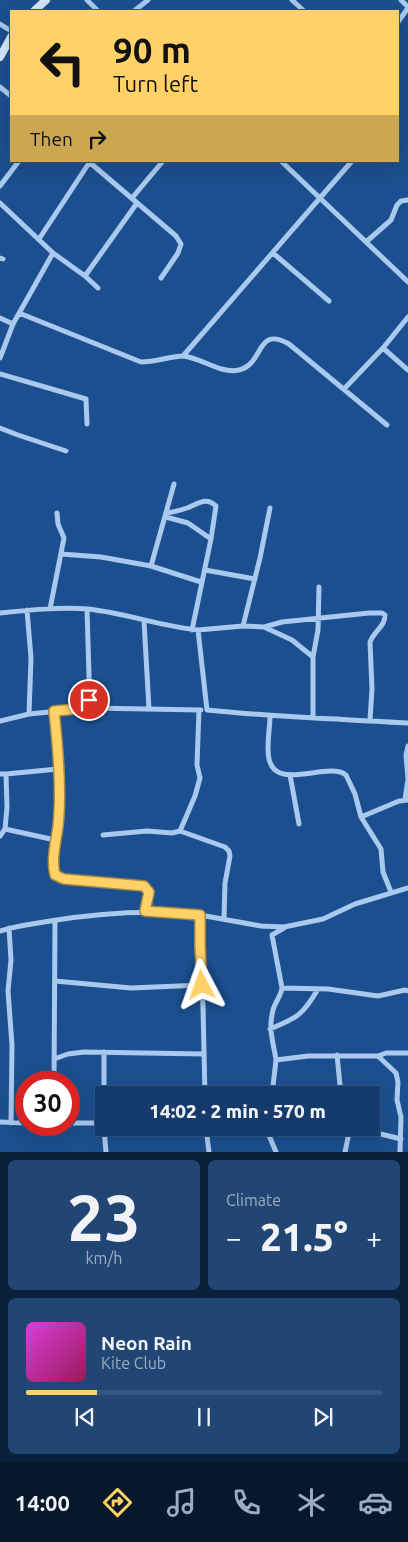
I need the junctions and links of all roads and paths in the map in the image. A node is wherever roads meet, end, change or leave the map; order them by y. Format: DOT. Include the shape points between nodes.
graph roads {
  1 [pos="46,0"];
  2 [pos="87,0"];
  3 [pos="148,0"];
  4 [pos="292,0"];
  5 [pos="401,0"];
  6 [pos="408,8"];
  7 [pos="35,10"];
  8 [pos="97,10"];
  9 [pos="135,10"];
  10 [pos="303,10"];
  11 [pos="399,21"];
  12 [pos="10,39"];
  13 [pos="0,57"];
  14 [pos="0,87"];
  15 [pos="10,95"];
  16 [pos="18,162"];
  17 [pos="88,162"];
  18 [pos="162,162"];
  19 [pos="282,162"];
  20 [pos="351,162"];
  21 [pos="0,186"];
  22 [pos="132,198"];
  23 [pos="321,199"];
  24 [pos="408,200"];
  25 [pos="0,203"];
  26 [pos="137,203"];
  27 [pos="39,239"];
  28 [pos="366,242"];
  29 [pos="53,253"];
  30 [pos="273,253"];
  31 [pos="85,276"];
  32 [pos="161,278"];
  33 [pos="408,282"];
  34 [pos="98,288"];
  35 [pos="329,301"];
  36 [pos="19,313"];
  37 [pos="408,317"];
  38 [pos="0,318"];
  39 [pos="13,324"];
  40 [pos="383,348"];
  41 [pos="183,356"];
  42 [pos="0,358"];
  43 [pos="408,370"];
  44 [pos="0,374"];
  45 [pos="344,389"];
  46 [pos="87,424"];
  47 [pos="387,424"];
  48 [pos="0,428"];
  49 [pos="66,450"];
  50 [pos="174,484"];
  51 [pos="270,508"];
  52 [pos="57,514"];
  53 [pos="166,515"];
  54 [pos="211,539"];
  55 [pos="61,554"];
  56 [pos="151,566"];
  57 [pos="205,570"];
  58 [pos="255,579"];
  59 [pos="201,582"];
  60 [pos="319,587"];
  61 [pos="50,609"];
  62 [pos="87,609"];
  63 [pos="27,610"];
  64 [pos="0,613"];
  65 [pos="318,618"];
  66 [pos="144,621"];
  67 [pos="243,626"];
  68 [pos="264,627"];
  69 [pos="195,630"];
  70 [pos="313,657"];
  71 [pos="90,708"];
  72 [pos="149,709"];
  73 [pos="199,710"];
  74 [pos="207,710"];
  75 [pos="54,711"];
  76 [pos="29,714"];
  77 [pos="270,716"];
  78 [pos="313,717"];
  79 [pos="0,720"];
  80 [pos="370,720"];
  81 [pos="408,723"];
  82 [pos="408,746"];
  83 [pos="58,769"];
  84 [pos="3,774"];
  85 [pos="290,775"];
  86 [pos="406,800"];
  87 [pos="361,817"];
  88 [pos="298,824"];
  89 [pos="5,829"];
  90 [pos="180,831"];
  91 [pos="103,835"];
  92 [pos="0,836"];
  93 [pos="55,840"];
  94 [pos="408,888"];
  95 [pos="391,892"];
  96 [pos="145,911"];
  97 [pos="200,915"];
  98 [pos="224,919"];
  99 [pos="55,921"];
  100 [pos="261,926"];
  101 [pos="284,927"];
  102 [pos="9,928"];
  103 [pos="0,931"];
  104 [pos="272,935"];
  105 [pos="56,981"];
  106 [pos="202,985"];
  107 [pos="282,988"];
  108 [pos="318,989"];
  109 [pos="407,989"];
  110 [pos="270,1029"];
  111 [pos="104,1052"];
  112 [pos="408,1053"];
  113 [pos="204,1054"];
  114 [pos="337,1055"];
  115 [pos="378,1056"];
  116 [pos="54,1059"];
  117 [pos="276,1060"];
  118 [pos="54,1071"];
  119 [pos="104,1086"];
  120 [pos="205,1086"];
  121 [pos="273,1086"];
  122 [pos="340,1086"];
  123 [pos="401,1117"];
  124 [pos="408,1117"];
  125 [pos="0,1122"];
  126 [pos="11,1123"];
  127 [pos="15,1123"];
  128 [pos="80,1123"];
  129 [pos="95,1123"];
  130 [pos="380,1134"];
  131 [pos="105,1136"];
  132 [pos="207,1136"];
  133 [pos="270,1136"];
  134 [pos="348,1136"];
  135 [pos="400,1139"];
  136 [pos="106,1152"];
  137 [pos="209,1152"];
  138 [pos="276,1152"];
  139 [pos="345,1152"];
  140 [pos="400,1152"];
  1 -- 7 [label="street"];
  2 -- 8 [label="street"];
  3 -- 9 [label="street"];
  4 -- 10 [label="street"];
  5 -- 6 [label="street"];
  6 -- 11 [label="street"];
  12 -- 13 [label="street"];
  14 -- 15 [label="street"];
  16 -- 21 [label="street"];
  17 -- 22 [label="street"];
  17 -- 27 [label="street"];
  18 -- 22 [label="street"];
  19 -- 23 [label="street"];
  20 -- 23 [label="street"];
  22 -- 26 [label="street"];
  23 -- 28 [label="street"];
  23 -- 30 [label="street"];
  24 -- 28 [label="street" via="397,205 391,220"];
  25 -- 27 [label="street"];
  26 -- 31 [label="street"];
  26 -- 32 [label="street" via="181,244"];
  27 -- 29 [label="street"];
  28 -- 33 [label="street"];
  29 -- 31 [label="street"];
  29 -- 36 [label="street"];
  30 -- 35 [label="street"];
  30 -- 41 [label="street"];
  31 -- 34 [label="street"];
  36 -- 39 [label="street"];
  36 -- 41 [label="street" via="141,362"];
  37 -- 40 [label="street"];
  38 -- 39 [label="street"];
  39 -- 42 [label="street"];
  40 -- 43 [label="street"];
  40 -- 45 [label="street"];
  41 -- 45 [label="street" via="223,370 237,370 247,367 264,343 277,338"];
  44 -- 46 [label="street" via="86,399"];
  45 -- 47 [label="street"];
  48 -- 49 [label="street"];
  50 -- 53 [label="street"];
  51 -- 58 [label="street"];
  52 -- 55 [label="street" via="64,534"];
  53 -- 54 [label="street" via="192,525"];
  53 -- 54 [label="street" via="203,500 216,505"];
  53 -- 56 [label="street"];
  54 -- 57 [label="street"];
  55 -- 56 [label="street"];
  55 -- 61 [label="street"];
  56 -- 59 [label="street"];
  57 -- 58 [label="street"];
  57 -- 59 [label="street"];
  58 -- 67 [label="street"];
  59 -- 69 [label="street"];
  60 -- 65 [label="street"];
  61 -- 62 [label="street"];
  61 -- 63 [label="street"];
  62 -- 66 [label="street"];
  62 -- 71 [label="street"];
  63 -- 64 [label="street"];
  63 -- 76 [label="street" via="32,658"];
  65 -- 68 [label="street"];
  65 -- 70 [label="street"];
  65 -- 80 [label="street" via="369,613 384,615 384,623 370,642"];
  66 -- 69 [label="street"];
  66 -- 72 [label="street"];
  67 -- 68 [label="street"];
  67 -- 69 [label="street"];
  68 -- 70 [label="street" via="292,640"];
  69 -- 74 [label="street"];
  70 -- 78 [label="street"];
  71 -- 72 [label="street"];
  71 -- 75 [label="street"];
  72 -- 73 [label="street"];
  73 -- 74 [label="street"];
  73 -- 90 [label="street" via="197,765 200,778"];
  74 -- 77 [label="street"];
  75 -- 76 [label="street"];
  75 -- 83 [label="street"];
  76 -- 79 [label="street"];
  77 -- 78 [label="street"];
  77 -- 85 [label="street" via="268,758 281,774"];
  78 -- 80 [label="street"];
  80 -- 81 [label="street"];
  82 -- 86 [label="street"];
  83 -- 84 [label="street"];
  83 -- 93 [label="street"];
  84 -- 89 [label="street" via="7,807"];
  85 -- 87 [label="street" via="343,773"];
  85 -- 88 [label="street"];
  86 -- 87 [label="street"];
  87 -- 95 [label="street" via="381,849 382,868"];
  89 -- 92 [label="street"];
  89 -- 93 [label="street"];
  90 -- 91 [label="street"];
  90 -- 98 [label="street" via="218,843 229,851"];
  93 -- 96 [label="street" via="54,871 57,877 144,886 149,892"];
  94 -- 95 [label="street"];
  95 -- 101 [label="street" via="323,919"];
  96 -- 97 [label="street"];
  96 -- 99 [label="street"];
  97 -- 98 [label="street"];
  97 -- 106 [label="street"];
  98 -- 100 [label="street"];
  99 -- 102 [label="street"];
  99 -- 105 [label="street"];
  100 -- 101 [label="street"];
  100 -- 104 [label="street"];
  101 -- 104 [label="street"];
  102 -- 103 [label="street"];
  102 -- 126 [label="street"];
  104 -- 107 [label="street"];
  105 -- 106 [label="street" via="132,988"];
  105 -- 116 [label="street"];
  106 -- 113 [label="street"];
  107 -- 108 [label="street"];
  107 -- 110 [label="street"];
  108 -- 109 [label="street" via="378,996"];
  108 -- 110 [label="street" via="301,1014"];
  110 -- 117 [label="street"];
  111 -- 113 [label="street"];
  111 -- 116 [label="street" via="68,1054"];
  111 -- 119 [label="street"];
  112 -- 115 [label="street"];
  113 -- 120 [label="street"];
  114 -- 115 [label="street"];
  114 -- 117 [label="street"];
  114 -- 122 [label="street"];
  115 -- 123 [label="street" via="396,1073"];
  116 -- 118 [label="street"];
  117 -- 121 [label="street"];
  123 -- 124 [label="street"];
  123 -- 135 [label="street"];
  125 -- 126 [label="street"];
  126 -- 127 [label="street"];
  128 -- 129 [label="street"];
  130 -- 135 [label="street"];
  131 -- 136 [label="street"];
  132 -- 137 [label="street"];
  133 -- 138 [label="street"];
  134 -- 139 [label="street"];
  135 -- 140 [label="street"];
}
